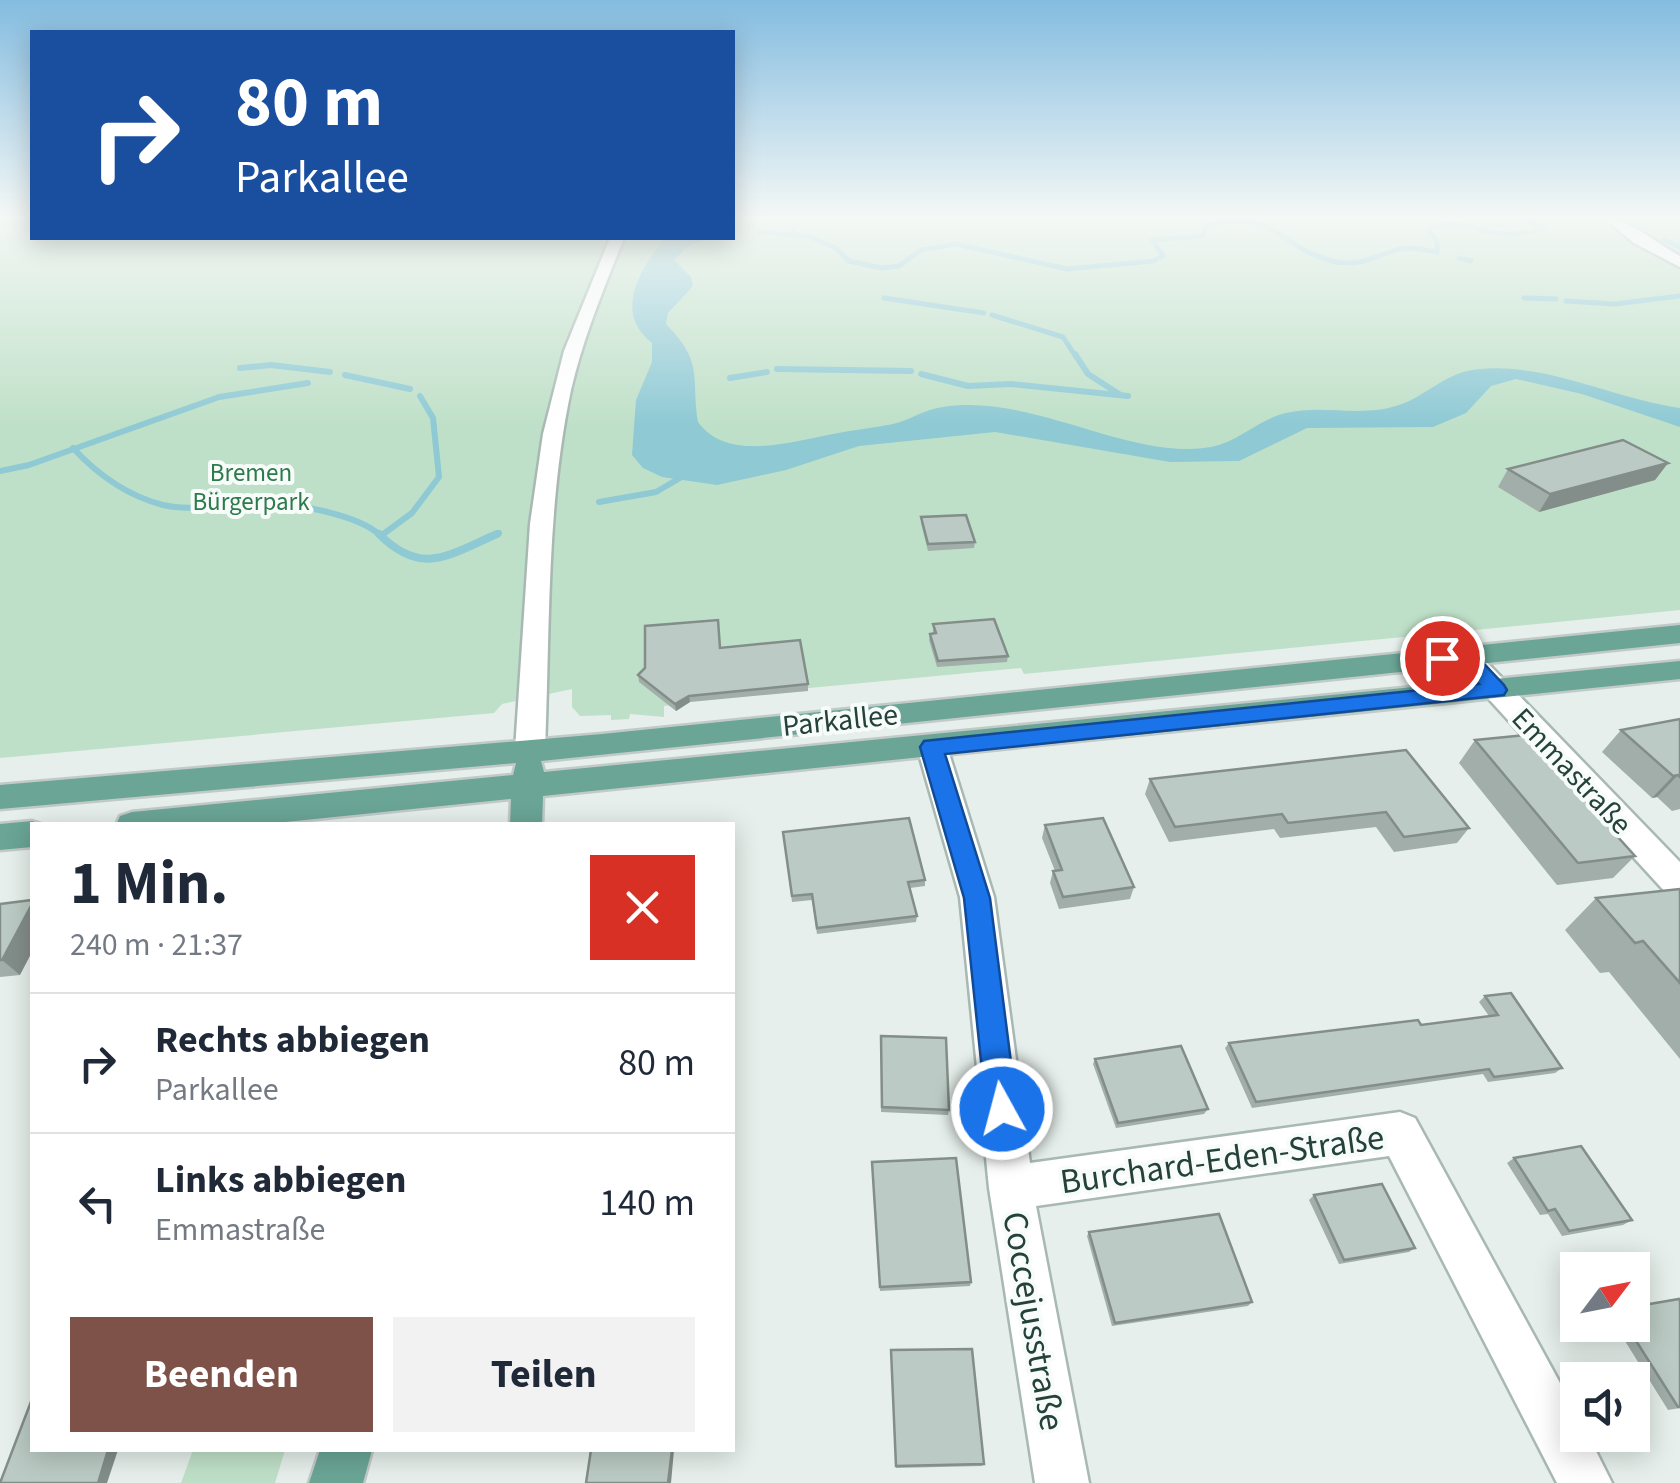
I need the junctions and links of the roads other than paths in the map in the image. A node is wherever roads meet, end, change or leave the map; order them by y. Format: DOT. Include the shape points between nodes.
graph roads {
  1 [pos="598,287"];
  2 [pos="1680,634"];
  3 [pos="1465,656"];
  4 [pos="1680,670"];
  5 [pos="1496,690"];
  6 [pos="932,747"];
  7 [pos="530,750"];
  8 [pos="528,787"];
  9 [pos="0,797"];
  10 [pos="163,822"];
  11 [pos="526,822"];
  12 [pos="30,834"];
  13 [pos="0,837"];
  14 [pos="1680,885"];
  15 [pos="1011,1188"];
  16 [pos="345,1452"];
  17 [pos="336,1483"];
  18 [pos="1062,1483"];
  19 [pos="1585,1483"];
  1 -- 7 [label="street" via="572,352 553,432"];
  2 -- 3 [label="main road, Parkallee"];
  3 -- 5 [label="street, Emmastraße"];
  3 -- 7 [label="main road, Parkallee"];
  4 -- 5 [label="main road, Parkallee"];
  5 -- 6 [label="main road, Parkallee"];
  5 -- 14 [label="street, Emmastraße"];
  6 -- 8 [label="main road, Parkallee"];
  6 -- 15 [label="street, Coccejusstraße" via="977,898"];
  7 -- 8 [label="main road"];
  7 -- 9 [label="main road, Parkallee"];
  8 -- 10 [label="main road, Parkallee"];
  8 -- 11 [label="main road"];
  12 -- 13 [label="main road"];
  15 -- 18 [label="street, Coccejusstraße"];
  15 -- 19 [label="street, Burchard-Eden-Straße" via="1400,1134"];
  16 -- 17 [label="main road"];
}
